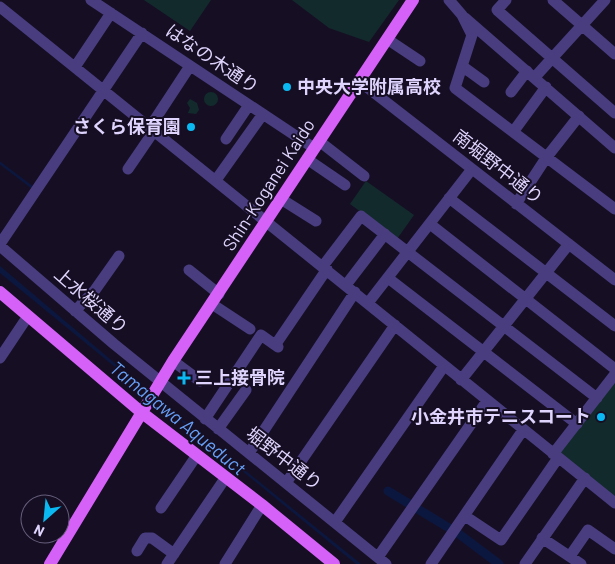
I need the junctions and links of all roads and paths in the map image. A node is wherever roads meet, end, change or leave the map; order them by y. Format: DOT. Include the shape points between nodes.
graph roads {
  1 [pos="91,0"];
  2 [pos="413,0"];
  3 [pos="449,0"];
  4 [pos="506,0"];
  5 [pos="553,0"];
  6 [pos="605,0"];
  7 [pos="0,6"];
  8 [pos="110,13"];
  9 [pos="462,15"];
  10 [pos="582,25"];
  11 [pos="142,34"];
  12 [pos="387,39"];
  13 [pos="615,54"];
  14 [pos="552,58"];
  15 [pos="420,61"];
  16 [pos="190,66"];
  17 [pos="462,66"];
  18 [pos="75,67"];
  19 [pos="531,74"];
  20 [pos="359,81"];
  21 [pos="484,82"];
  22 [pos="546,87"];
  23 [pos="518,88"];
  24 [pos="104,90"];
  25 [pos="249,105"];
  26 [pos="615,113"];
  27 [pos="263,114"];
  28 [pos="579,116"];
  29 [pos="516,128"];
  30 [pos="152,129"];
  31 [pos="226,140"];
  32 [pos="317,144"];
  33 [pos="615,148"];
  34 [pos="546,158"];
  35 [pos="307,159"];
  36 [pos="128,169"];
  37 [pos="472,170"];
  38 [pos="364,176"];
  39 [pos="216,180"];
  40 [pos="346,185"];
  41 [pos="450,198"];
  42 [pos="281,199"];
  43 [pos="516,204"];
  44 [pos="615,209"];
  45 [pos="266,221"];
  46 [pos="316,221"];
  47 [pos="430,224"];
  48 [pos="385,234"];
  49 [pos="569,244"];
  50 [pos="0,245"];
  51 [pos="408,252"];
  52 [pos="119,256"];
  53 [pos="325,268"];
  54 [pos="189,270"];
  55 [pos="546,272"];
  56 [pos="388,278"];
  57 [pos="615,279"];
  58 [pos="350,289"];
  59 [pos="0,292"];
  60 [pos="215,299"];
  61 [pos="525,299"];
  62 [pos="368,303"];
  63 [pos="75,311"];
  64 [pos="28,316"];
  65 [pos="394,325"];
  66 [pos="504,326"];
  67 [pos="615,326"];
  68 [pos="250,329"];
  69 [pos="484,352"];
  70 [pos="0,358"];
  71 [pos="173,361"];
  72 [pos="444,366"];
  73 [pos="615,369"];
  74 [pos="615,374"];
  75 [pos="200,380"];
  76 [pos="461,380"];
  77 [pos="158,386"];
  78 [pos="246,390"];
  79 [pos="597,398"];
  80 [pos="486,401"];
  81 [pos="145,407"];
  82 [pos="206,419"];
  83 [pos="576,424"];
  84 [pos="218,429"];
  85 [pos="523,430"];
  86 [pos="249,453"];
  87 [pos="197,455"];
  88 [pos="556,456"];
  89 [pos="226,477"];
  90 [pos="585,478"];
  91 [pos="286,482"];
  92 [pos="615,503"];
  93 [pos="262,505"];
  94 [pos="161,508"];
  95 [pos="465,516"];
  96 [pos="335,522"];
  97 [pos="542,538"];
  98 [pos="615,549"];
  99 [pos="136,551"];
  100 [pos="171,559"];
  101 [pos="572,560"];
  102 [pos="382,561"];
  103 [pos="50,564"];
  104 [pos="225,564"];
  105 [pos="334,564"];
  106 [pos="431,564"];
  107 [pos="525,564"];
  1 -- 8 [label="street, はなの木通り"];
  2 -- 12 [label="main road, Shin-Koganei Kaido"];
  3 -- 9 [label="street"];
  4 -- 14 [label="street" via="497,10"];
  5 -- 10 [label="street"];
  6 -- 10 [label="street"];
  7 -- 18 [label="street"];
  8 -- 11 [label="street, はなの木通り"];
  8 -- 18 [label="street"];
  9 -- 17 [label="street" via="472,36"];
  9 -- 19 [label="street"];
  10 -- 13 [label="street"];
  10 -- 14 [label="street"];
  11 -- 16 [label="street, はなの木通り"];
  11 -- 24 [label="street"];
  12 -- 15 [label="street"];
  12 -- 20 [label="main road, Shin-Koganei Kaido"];
  14 -- 19 [label="street"];
  14 -- 26 [label="street"];
  16 -- 25 [label="street, はなの木通り"];
  16 -- 30 [label="street"];
  17 -- 21 [label="street"];
  17 -- 34 [label="street" via="454,88"];
  18 -- 24 [label="street"];
  19 -- 22 [label="street"];
  19 -- 23 [label="street"];
  20 -- 32 [label="main road, Shin-Koganei Kaido"];
  20 -- 37 [label="street, 南堀野中通り"];
  22 -- 28 [label="street"];
  22 -- 29 [label="street"];
  24 -- 30 [label="street"];
  24 -- 50 [label="street"];
  25 -- 27 [label="street, はなの木通り"];
  25 -- 31 [label="street"];
  27 -- 32 [label="street, はなの木通り"];
  27 -- 39 [label="street"];
  28 -- 33 [label="street"];
  28 -- 34 [label="street"];
  30 -- 36 [label="street"];
  30 -- 39 [label="street"];
  32 -- 35 [label="main road, Shin-Koganei Kaido"];
  32 -- 38 [label="street, はなの木通り"];
  34 -- 43 [label="street"];
  34 -- 44 [label="street"];
  35 -- 40 [label="street"];
  35 -- 42 [label="main road, Shin-Koganei Kaido"];
  37 -- 41 [label="street"];
  37 -- 43 [label="street, 南堀野中通り"];
  39 -- 45 [label="street"];
  41 -- 47 [label="street"];
  41 -- 55 [label="street"];
  42 -- 45 [label="main road, Shin-Koganei Kaido"];
  42 -- 46 [label="street"];
  43 -- 49 [label="street, 南堀野中通り"];
  45 -- 53 [label="street"];
  45 -- 60 [label="main road, Shin-Koganei Kaido"];
  47 -- 51 [label="street"];
  47 -- 61 [label="street"];
  48 -- 51 [label="street"];
  48 -- 53 [label="street" via="361,216"];
  48 -- 58 [label="street"];
  49 -- 55 [label="street"];
  49 -- 57 [label="street, 南堀野中通り"];
  50 -- 63 [label="street, 上水桜通り"];
  51 -- 56 [label="street"];
  51 -- 66 [label="street"];
  52 -- 63 [label="street"];
  53 -- 58 [label="street"];
  53 -- 82 [label="street" via="278,344 261,335"];
  54 -- 60 [label="street"];
  55 -- 61 [label="street"];
  55 -- 67 [label="street"];
  56 -- 62 [label="street"];
  56 -- 69 [label="street"];
  58 -- 62 [label="street"];
  58 -- 86 [label="street"];
  59 -- 64 [label="main road"];
  60 -- 68 [label="street"];
  60 -- 71 [label="main road, Shin-Koganei Kaido"];
  61 -- 66 [label="street"];
  61 -- 73 [label="street"];
  62 -- 65 [label="street"];
  63 -- 77 [label="street, 上水桜通り"];
  64 -- 70 [label="street"];
  64 -- 81 [label="main road"];
  65 -- 72 [label="street"];
  65 -- 91 [label="street"];
  66 -- 69 [label="street"];
  66 -- 79 [label="street"];
  69 -- 76 [label="street"];
  69 -- 83 [label="street"];
  71 -- 75 [label="street"];
  71 -- 77 [label="main road, Shin-Koganei Kaido"];
  72 -- 76 [label="street"];
  72 -- 96 [label="street"];
  74 -- 79 [label="street"];
  76 -- 80 [label="street"];
  77 -- 81 [label="main road, Shin-Koganei Kaido"];
  77 -- 82 [label="street, 堀野中通り"];
  78 -- 84 [label="street" via="241,404"];
  79 -- 83 [label="street"];
  80 -- 85 [label="street"];
  80 -- 102 [label="street"];
  81 -- 87 [label="main road"];
  81 -- 103 [label="main road"];
  82 -- 84 [label="street, 堀野中通り"];
  83 -- 88 [label="street"];
  84 -- 86 [label="street, 堀野中通り"];
  85 -- 88 [label="street"];
  85 -- 95 [label="street"];
  86 -- 91 [label="street, 堀野中通り"];
  87 -- 89 [label="main road"];
  87 -- 94 [label="street"];
  88 -- 90 [label="street"];
  88 -- 95 [label="street" via="501,540"];
  89 -- 93 [label="main road"];
  89 -- 100 [label="street"];
  90 -- 92 [label="street"];
  90 -- 97 [label="street"];
  91 -- 96 [label="street, 堀野中通り"];
  93 -- 104 [label="street"];
  93 -- 105 [label="main road"];
  95 -- 106 [label="street"];
  96 -- 102 [label="street, 堀野中通り"];
  97 -- 101 [label="street"];
  97 -- 107 [label="street"];
  98 -- 101 [label="street" via="588,530"];
  99 -- 100 [label="street" via="145,538 152,538"];
}
